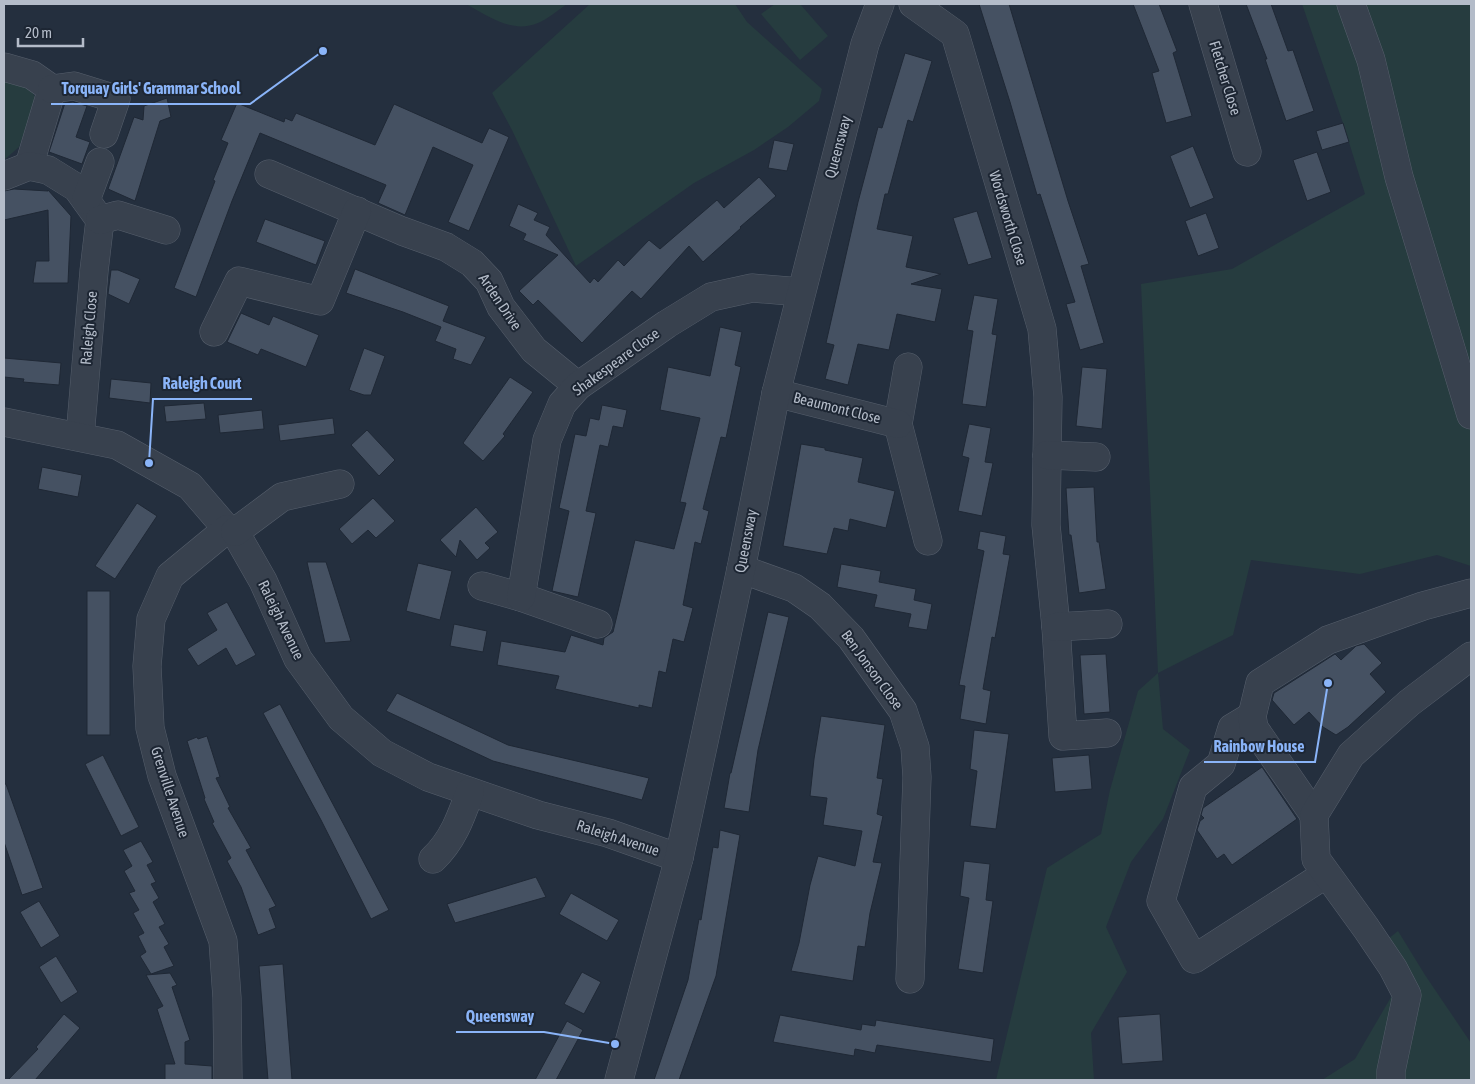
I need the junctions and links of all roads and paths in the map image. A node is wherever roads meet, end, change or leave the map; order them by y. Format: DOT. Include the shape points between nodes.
graph roads {
  1 [pos="880,4"];
  2 [pos="913,4"];
  3 [pos="1203,4"];
  4 [pos="1351,4"];
  5 [pos="4,67"];
  6 [pos="52,89"];
  7 [pos="104,134"];
  8 [pos="1247,152"];
  9 [pos="100,162"];
  10 [pos="16,171"];
  11 [pos="269,174"];
  12 [pos="93,210"];
  13 [pos="357,211"];
  14 [pos="166,230"];
  15 [pos="801,292"];
  16 [pos="214,332"];
  17 [pos="908,367"];
  18 [pos="578,386"];
  19 [pos="776,393"];
  20 [pos="1471,415"];
  21 [pos="4,422"];
  22 [pos="898,424"];
  23 [pos="80,437"];
  24 [pos="1047,455"];
  25 [pos="1096,457"];
  26 [pos="340,484"];
  27 [pos="231,530"];
  28 [pos="928,541"];
  29 [pos="741,569"];
  30 [pos="482,586"];
  31 [pos="1471,593"];
  32 [pos="521,597"];
  33 [pos="598,624"];
  34 [pos="1108,624"];
  35 [pos="1056,627"];
  36 [pos="1471,656"];
  37 [pos="1252,716"];
  38 [pos="1108,732"];
  39 [pos="470,792"];
  40 [pos="1314,815"];
  41 [pos="679,858"];
  42 [pos="434,859"];
  43 [pos="1326,874"];
  44 [pos="910,979"];
  45 [pos="228,1080"];
  46 [pos="619,1080"];
  47 [pos="1391,1080"];
  1 -- 15 [label="street, Queensway" via="865,44"];
  2 -- 24 [label="street, Wordsworth Close" via="955,34 1042,328 1048,397"];
  3 -- 8 [label="street, Fletcher Close"];
  4 -- 20 [label="street" via="1372,60 1399,177"];
  5 -- 6 [label="street" via="32,75"];
  6 -- 7 [label="street" via="74,86 116,100"];
  6 -- 10 [label="street"];
  9 -- 12 [label="street, Raleigh Close"];
  10 -- 12 [label="street" via="48,170 78,188"];
  11 -- 13 [label="street, Arden Drive"];
  12 -- 14 [label="street" via="118,214"];
  12 -- 23 [label="street, Raleigh Close" via="94,271"];
  13 -- 16 [label="street" via="320,301 239,281"];
  13 -- 18 [label="street, Arden Drive" via="446,247 472,263 489,281 501,307 534,350"];
  15 -- 18 [label="street, Shakespeare Close" via="752,288 711,297"];
  15 -- 19 [label="street, Queensway"];
  17 -- 22 [label="street, Beaumont Close"];
  18 -- 32 [label="street, Shakespeare Close" via="562,404 547,440"];
  19 -- 22 [label="street, Beaumont Close"];
  19 -- 29 [label="street, Queensway"];
  21 -- 23 [label="street, Raleigh Avenue"];
  22 -- 28 [label="street, Beaumont Close"];
  23 -- 27 [label="street, Raleigh Avenue" via="117,445 190,486"];
  24 -- 25 [label="street"];
  24 -- 35 [label="street, Wordsworth Close" via="1046,525"];
  26 -- 27 [label="street, Grenville Avenue" via="282,497"];
  27 -- 39 [label="street, Raleigh Avenue" via="263,581 298,659 341,718 382,753 428,777"];
  27 -- 45 [label="street, Grenville Avenue" via="170,576 151,619 147,666 150,728 162,776 223,941"];
  29 -- 41 [label="street, Queensway"];
  29 -- 44 [label="street, Ben Jonson Close" via="794,588 820,606 852,638 903,711 915,747 917,777"];
  30 -- 32 [label="street"];
  31 -- 37 [label="street" via="1423,606 1328,640 1260,683"];
  32 -- 33 [label="street"];
  34 -- 35 [label="street"];
  35 -- 38 [label="street, Wordsworth Close" via="1063,736"];
  36 -- 40 [label="street" via="1351,755"];
  37 -- 40 [label="street" via="1254,728"];
  37 -- 43 [label="street" via="1232,728 1221,764 1194,787 1160,901 1194,960"];
  39 -- 41 [label="street, Raleigh Avenue"];
  39 -- 42 [label="street" via="451,839"];
  40 -- 43 [label="street" via="1316,859"];
  41 -- 46 [label="street, Queensway"];
  43 -- 47 [label="street" via="1393,968 1407,995"];
}
